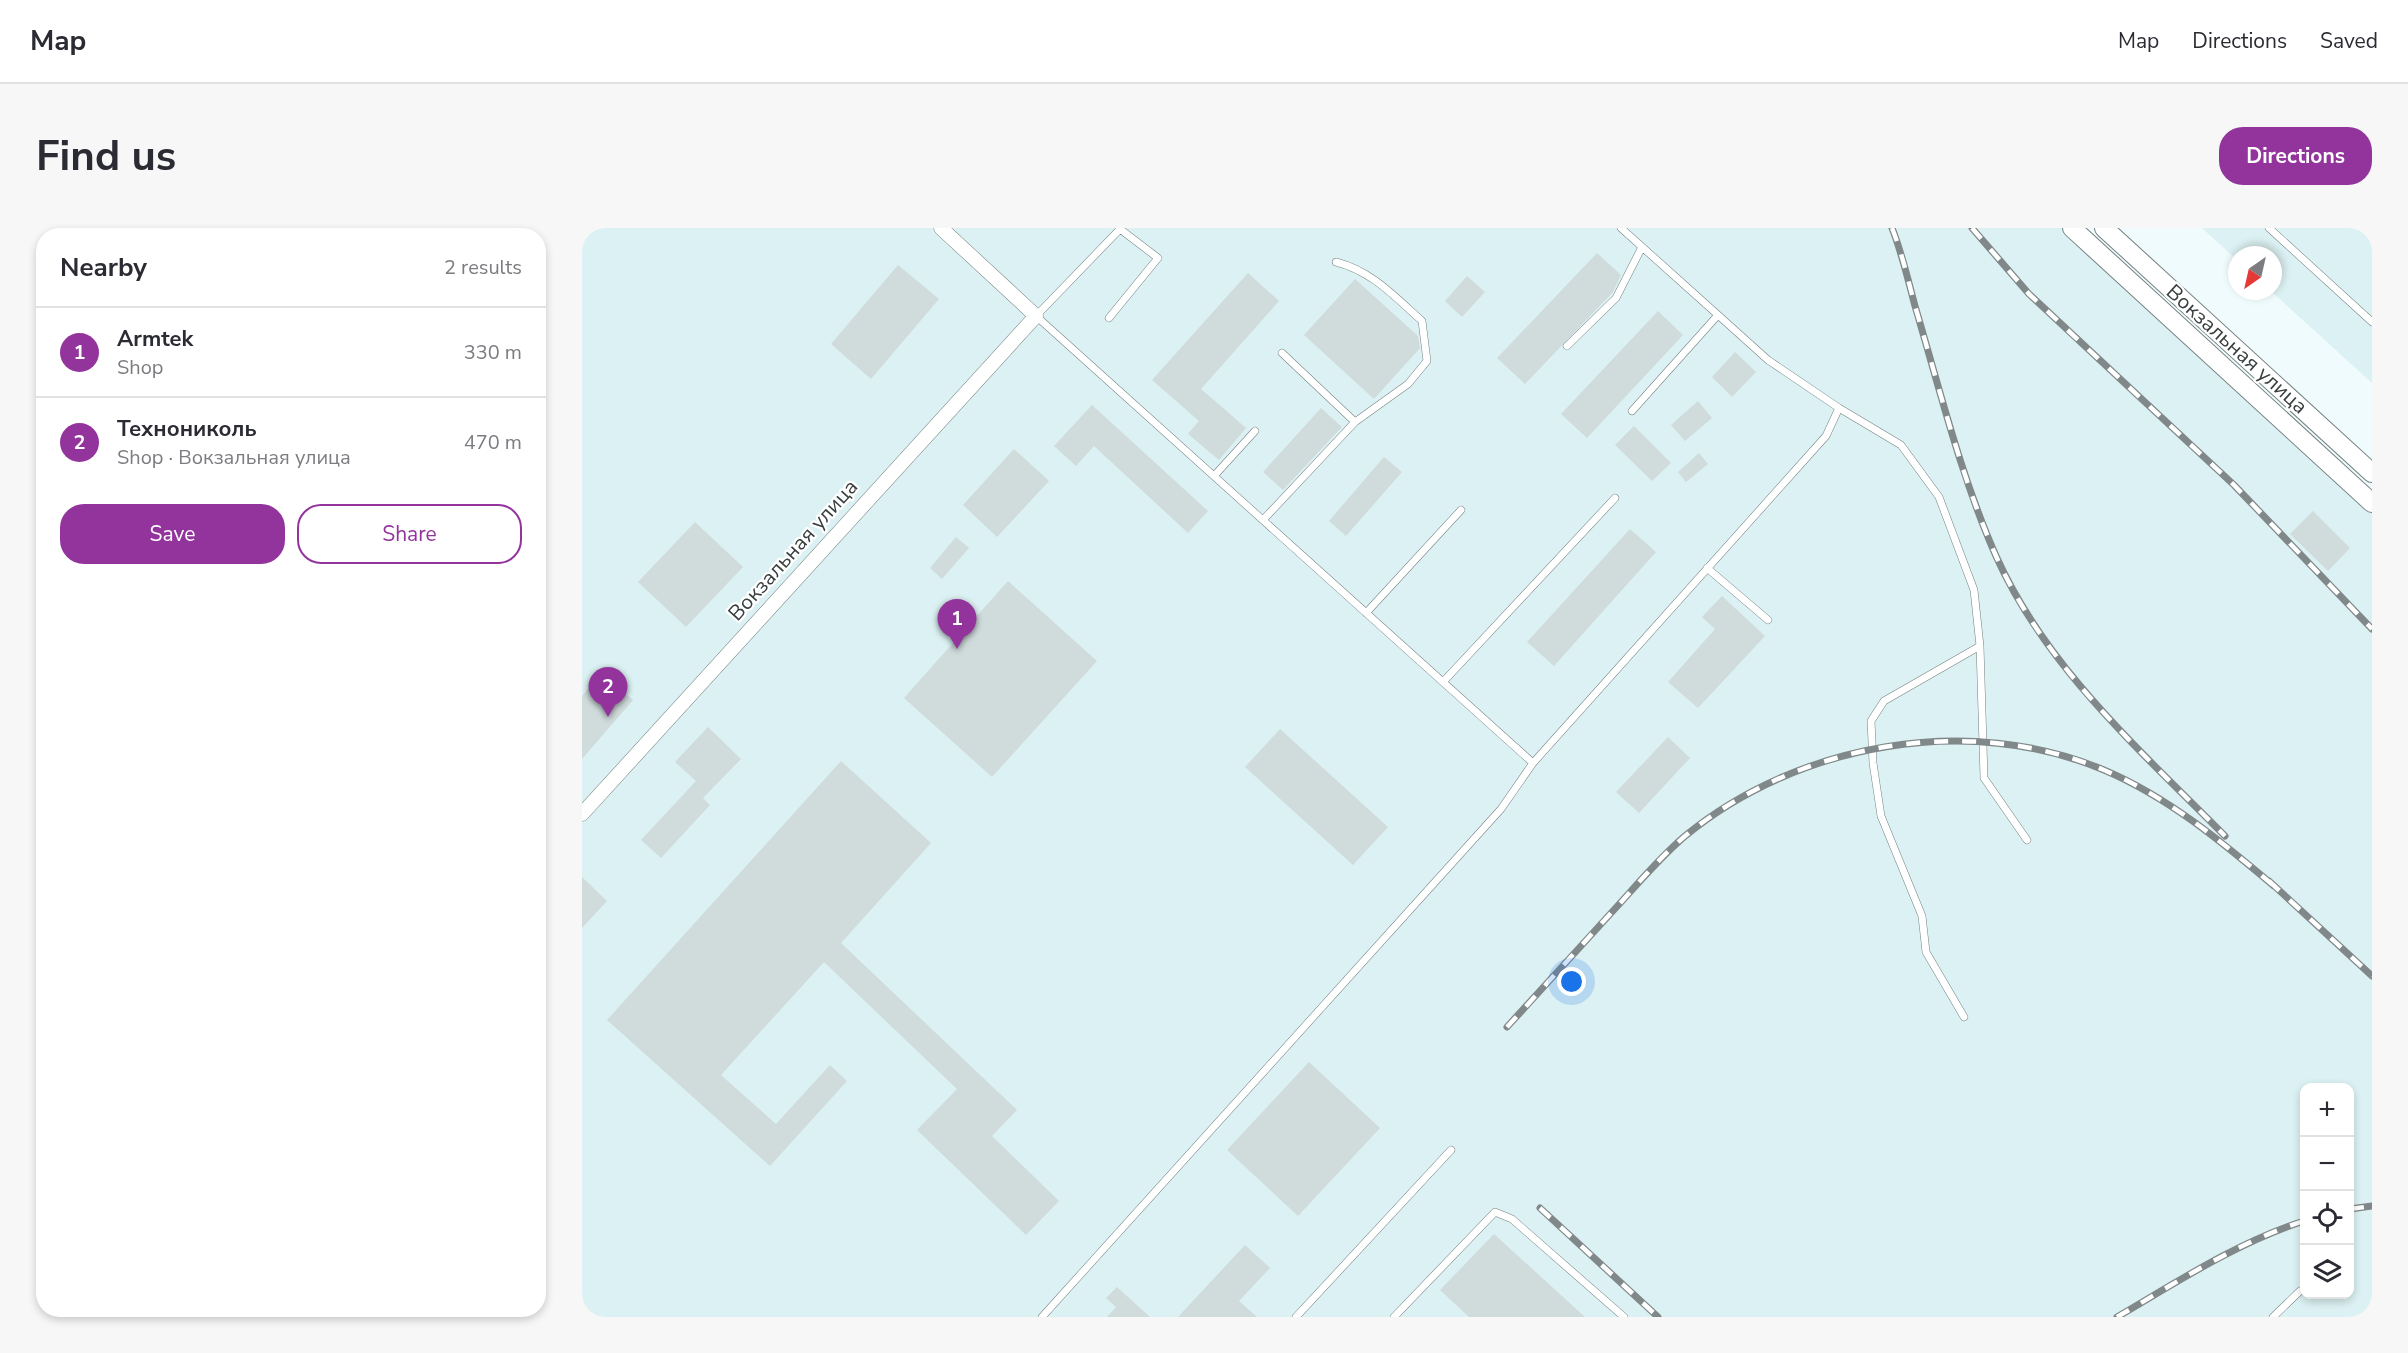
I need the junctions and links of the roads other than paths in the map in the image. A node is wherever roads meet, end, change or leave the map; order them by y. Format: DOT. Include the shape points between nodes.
graph roads {
  1 [pos="940,228"];
  2 [pos="1621,228"];
  3 [pos="2073,228"];
  4 [pos="2104,228"];
  5 [pos="2269,228"];
  6 [pos="1120,229"];
  7 [pos="1642,247"];
  8 [pos="1336,262"];
  9 [pos="1718,315"];
  10 [pos="1036,316"];
  11 [pos="1109,318"];
  12 [pos="2372,322"];
  13 [pos="1567,346"];
  14 [pos="1282,353"];
  15 [pos="1839,408"];
  16 [pos="1632,411"];
  17 [pos="1355,422"];
  18 [pos="1255,431"];
  19 [pos="2372,473"];
  20 [pos="1214,476"];
  21 [pos="1615,498"];
  22 [pos="2372,503"];
  23 [pos="1461,510"];
  24 [pos="1263,520"];
  25 [pos="1707,568"];
  26 [pos="1366,613"];
  27 [pos="1768,620"];
  28 [pos="1980,646"];
  29 [pos="1443,682"];
  30 [pos="1533,762"];
  31 [pos="582,814"];
  32 [pos="2027,840"];
  33 [pos="1964,1017"];
  34 [pos="1451,1150"];
  35 [pos="2300,1291"];
  36 [pos="1042,1317"];
  37 [pos="1296,1317"];
  38 [pos="1394,1317"];
  39 [pos="1624,1317"];
  40 [pos="2273,1317"];
  1 -- 10 [label="street"];
  2 -- 7 [label="lane"];
  3 -- 22 [label="main road, Вокзальная улица"];
  4 -- 19 [label="main road"];
  5 -- 12 [label="lane"];
  6 -- 10 [label="lane"];
  6 -- 11 [label="lane" via="1158,258"];
  7 -- 9 [label="lane"];
  7 -- 13 [label="lane" via="1616,298"];
  8 -- 17 [label="lane" via="1357,267 1422,321 1427,361 1408,384"];
  9 -- 15 [label="lane" via="1768,360"];
  9 -- 16 [label="lane"];
  10 -- 20 [label="lane"];
  10 -- 31 [label="street, Вокзальная улица"];
  14 -- 17 [label="lane"];
  15 -- 25 [label="lane" via="1826,436"];
  15 -- 28 [label="lane" via="1901,445 1939,497 1974,590"];
  17 -- 24 [label="lane"];
  18 -- 20 [label="lane"];
  20 -- 24 [label="lane"];
  21 -- 29 [label="lane"];
  23 -- 26 [label="lane"];
  24 -- 26 [label="lane"];
  25 -- 27 [label="lane"];
  25 -- 30 [label="lane"];
  26 -- 29 [label="lane"];
  28 -- 32 [label="lane" via="1984,777"];
  28 -- 33 [label="lane" via="1884,701 1871,721 1881,816 1922,916 1926,952"];
  29 -- 30 [label="lane"];
  30 -- 36 [label="lane" via="1502,809"];
  34 -- 37 [label="lane"];
  35 -- 40 [label="lane"];
  38 -- 39 [label="lane" via="1495,1212 1512,1219"];
}
